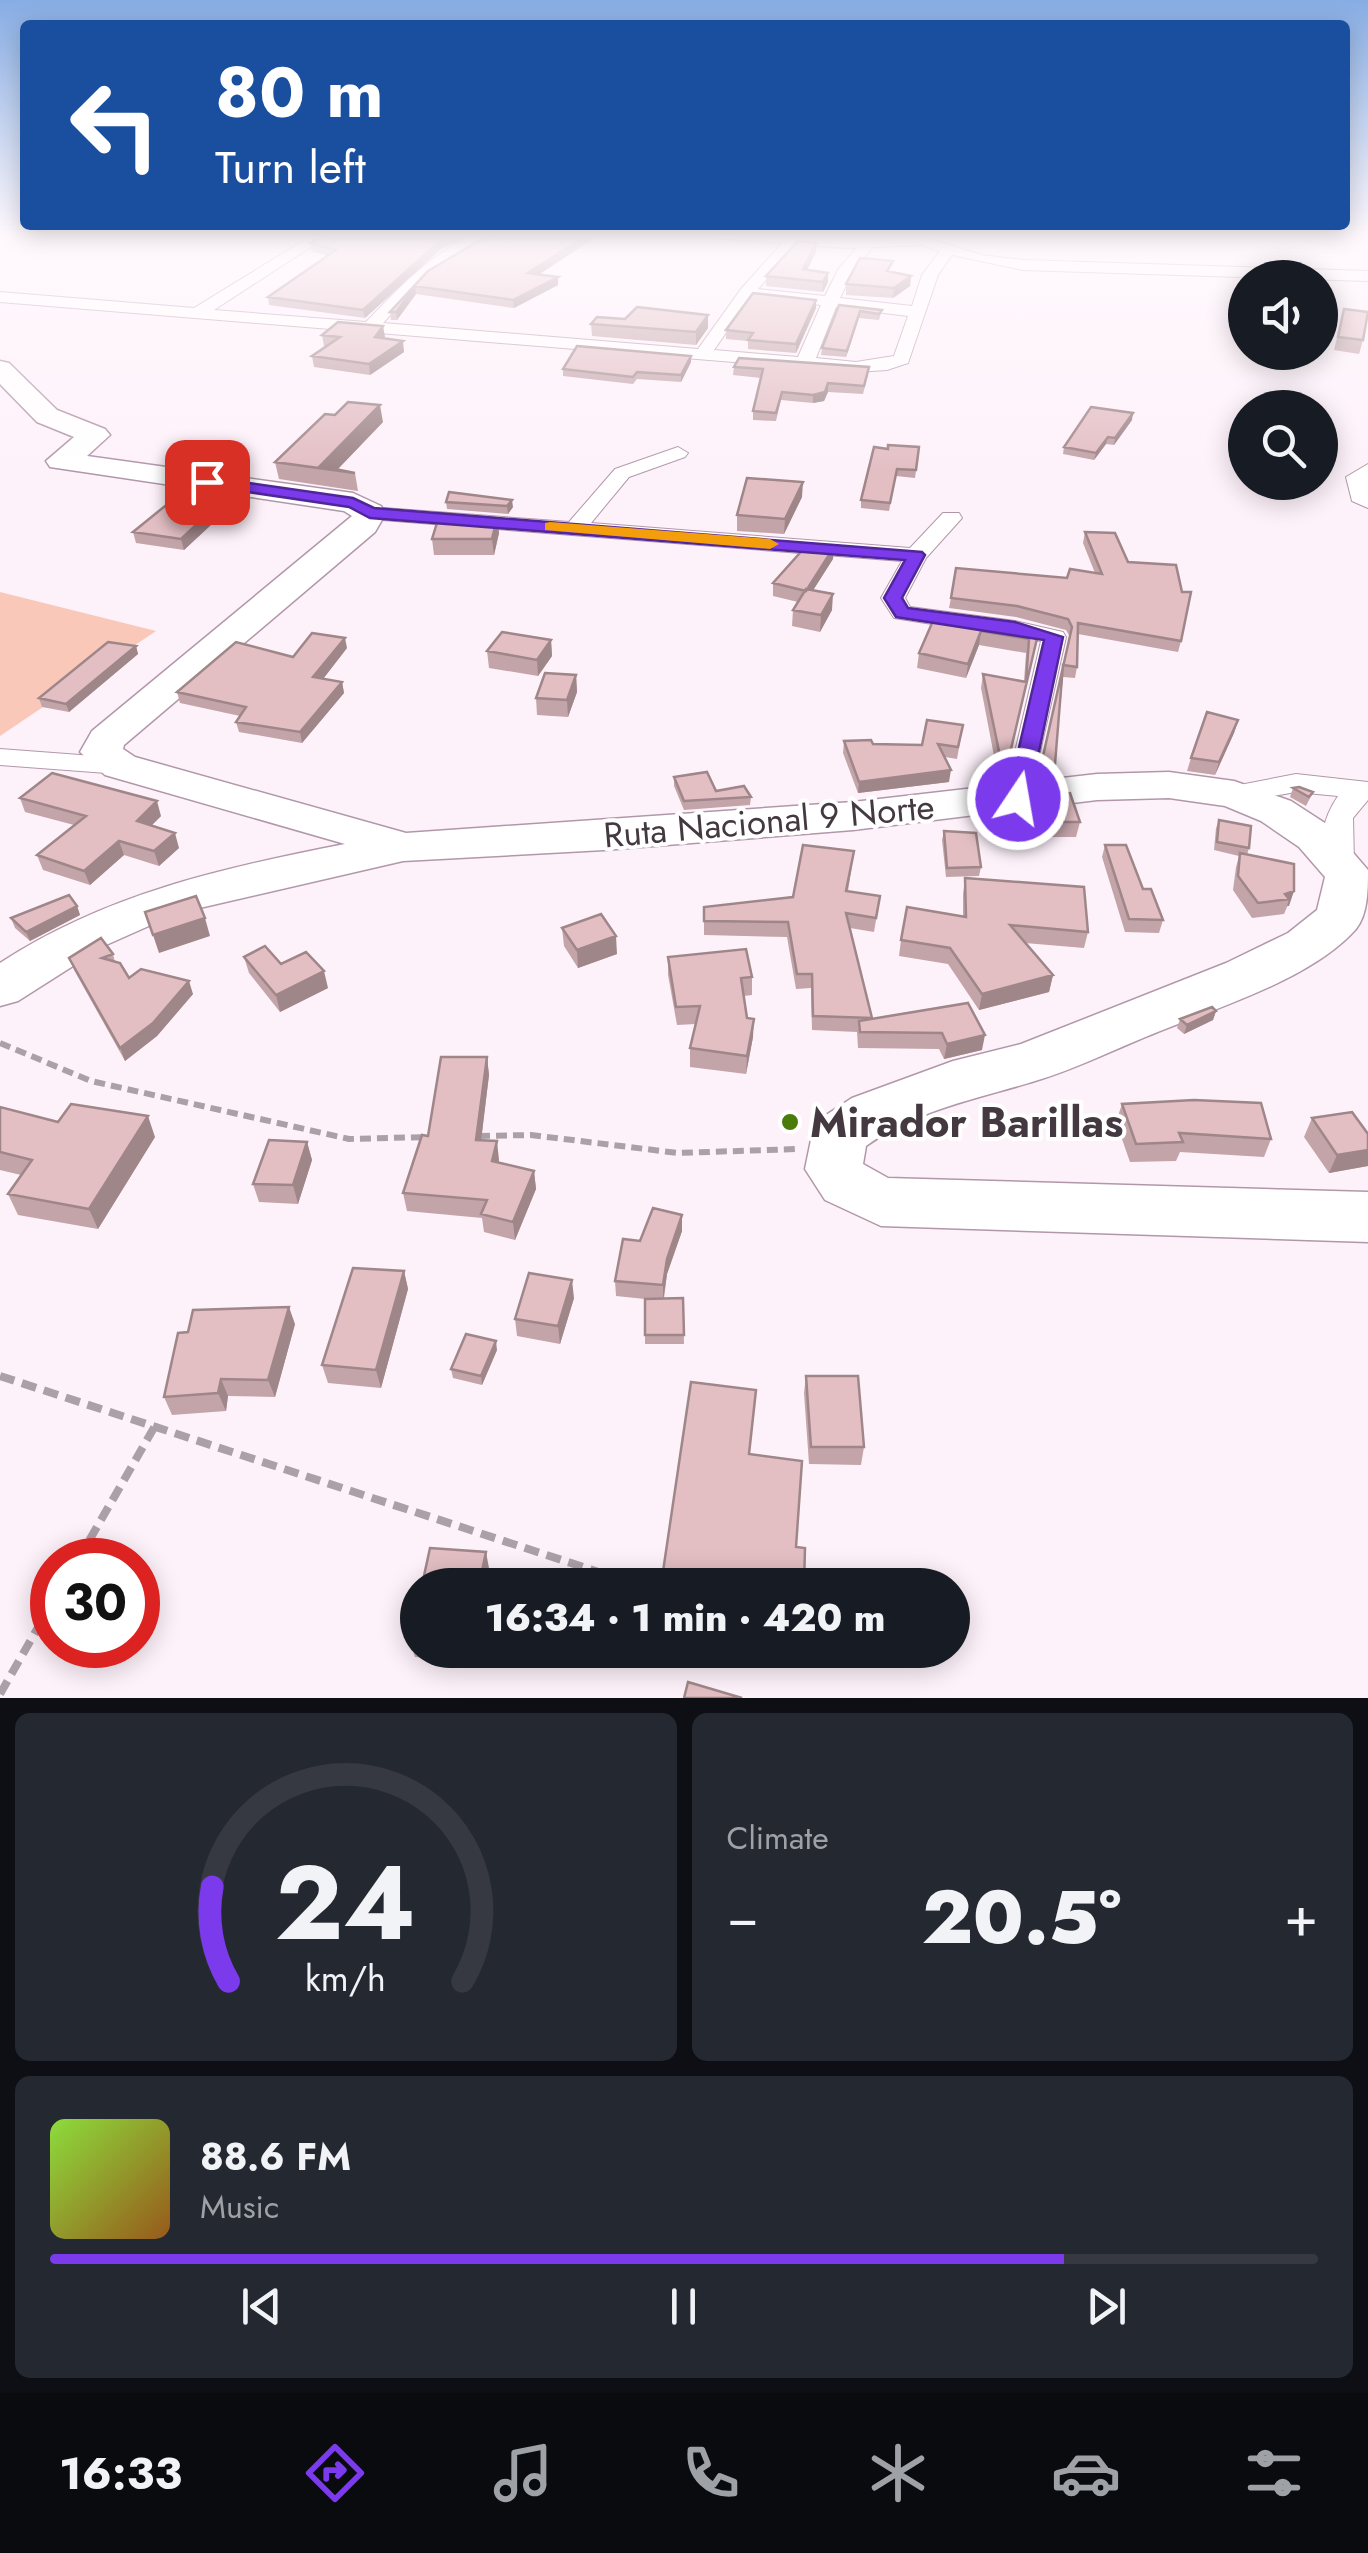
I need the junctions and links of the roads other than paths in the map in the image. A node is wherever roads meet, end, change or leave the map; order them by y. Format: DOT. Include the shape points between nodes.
graph roads {
  1 [pos="202,312"];
  2 [pos="384,312"];
  3 [pos="733,312"];
  4 [pos="825,312"];
  5 [pos="920,312"];
  6 [pos="370,327"];
  7 [pos="704,354"];
  8 [pos="807,364"];
  9 [pos="0,368"];
  10 [pos="678,453"];
  11 [pos="1368,470"];
  12 [pos="1368,502"];
  13 [pos="370,513"];
  14 [pos="951,518"];
  15 [pos="575,529"];
  16 [pos="916,555"];
  17 [pos="0,756"];
  18 [pos="120,766"];
  19 [pos="1363,791"];
  20 [pos="1234,794"];
  21 [pos="1018,799"];
  22 [pos="405,847"];
  23 [pos="1352,871"];
  24 [pos="0,988"];
  25 [pos="1368,1217"];
  1 -- 6 [label="street"];
  2 -- 6 [label="street"];
  3 -- 7 [label="street"];
  4 -- 8 [label="street"];
  5 -- 8 [label="street" via="902,359 856,367"];
  6 -- 7 [label="street"];
  7 -- 8 [label="street"];
  9 -- 13 [label="street" via="47,416 95,435 61,461 353,503"];
  10 -- 15 [label="street" via="622,473"];
  11 -- 12 [label="street" via="1356,477 1359,497"];
  13 -- 15 [label="street"];
  13 -- 18 [label="street" via="363,526 106,740 100,752"];
  14 -- 16 [label="street"];
  15 -- 16 [label="street"];
  16 -- 21 [label="street" via="893,598 902,613 1054,637"];
  17 -- 18 [label="street"];
  18 -- 22 [label="street, Ruta Nacional 9 Norte"];
  19 -- 20 [label="street" via="1296,783"];
  19 -- 23 [label="street" via="1338,816"];
  20 -- 21 [label="street, Ruta Nacional 9 Norte" via="1169,785"];
  20 -- 23 [label="street, Ruta Nacional 9 Norte" via="1276,811"];
  21 -- 22 [label="street, Ruta Nacional 9 Norte"];
  22 -- 24 [label="street" via="185,895 67,946"];
  23 -- 25 [label="street" via="1339,917 1304,945 1067,1048 871,1112 840,1135 834,1169 844,1184 881,1202"];
}
